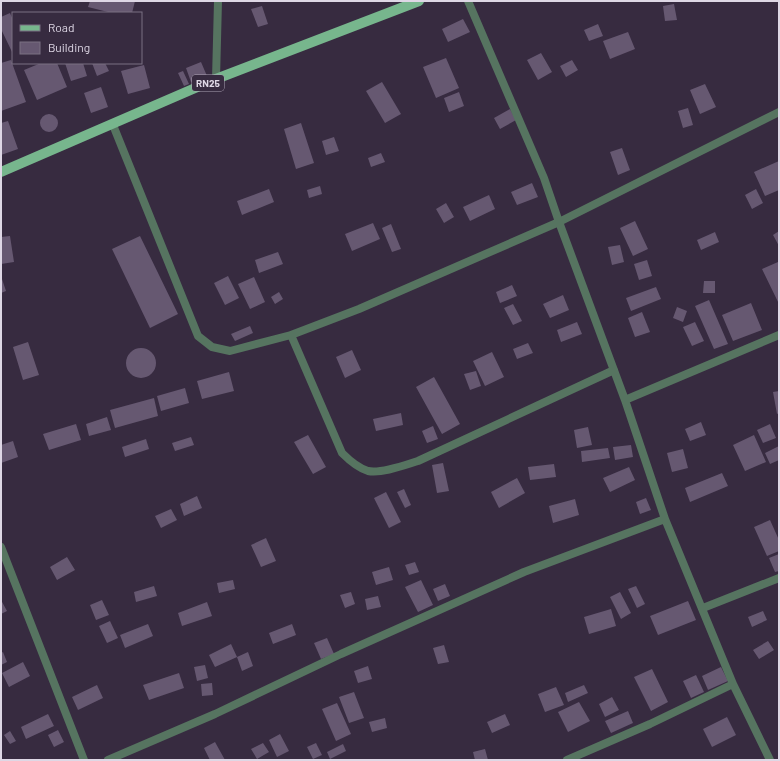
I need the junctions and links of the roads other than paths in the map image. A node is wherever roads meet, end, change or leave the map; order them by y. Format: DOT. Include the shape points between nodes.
graph roads {
  1 [pos="218,1"];
  2 [pos="419,1"];
  3 [pos="468,1"];
  4 [pos="216,79"];
  5 [pos="779,112"];
  6 [pos="113,125"];
  7 [pos="1,172"];
  8 [pos="558,222"];
  9 [pos="779,335"];
  10 [pos="291,336"];
  11 [pos="614,370"];
  12 [pos="625,400"];
  13 [pos="665,519"];
  14 [pos="1,547"];
  15 [pos="779,578"];
  16 [pos="702,608"];
  17 [pos="733,684"];
  18 [pos="84,760"];
  19 [pos="108,760"];
  20 [pos="567,760"];
  21 [pos="770,760"];
  1 -- 4 [label="street"];
  2 -- 4 [label="main road, RN25"];
  3 -- 8 [label="street" via="544,178"];
  4 -- 6 [label="main road, RN25"];
  5 -- 8 [label="street"];
  6 -- 7 [label="main road, RN25"];
  6 -- 10 [label="street" via="198,336 212,347 230,351"];
  8 -- 10 [label="street"];
  8 -- 11 [label="street"];
  9 -- 12 [label="street"];
  10 -- 11 [label="street" via="342,453 354,464 368,471 394,469 418,461"];
  11 -- 12 [label="street"];
  12 -- 13 [label="street"];
  13 -- 16 [label="street"];
  13 -- 19 [label="street" via="524,572 215,714"];
  14 -- 18 [label="street"];
  15 -- 16 [label="street"];
  16 -- 17 [label="street"];
  17 -- 20 [label="street"];
  17 -- 21 [label="street"];
}
